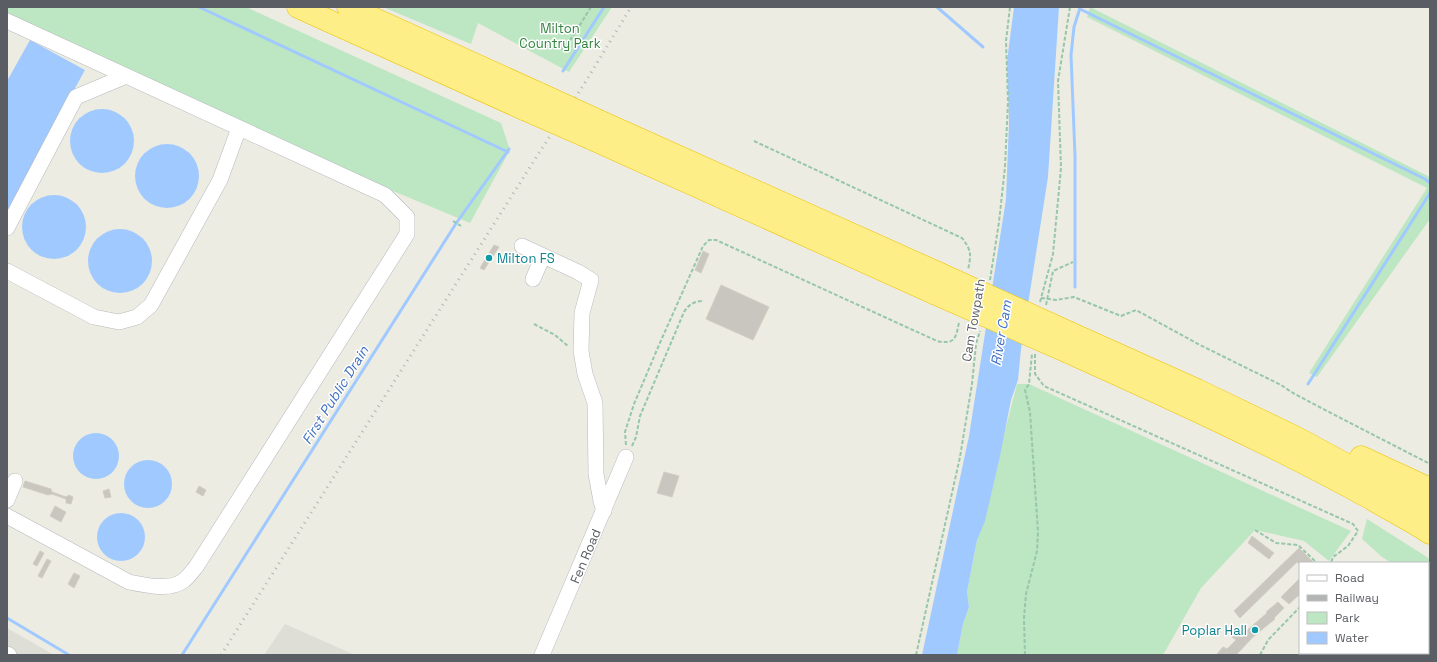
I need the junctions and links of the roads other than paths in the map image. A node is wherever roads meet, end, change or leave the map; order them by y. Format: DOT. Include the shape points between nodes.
graph roads {
  1 [pos="298,7"];
  2 [pos="348,7"];
  3 [pos="7,21"];
  4 [pos="126,76"];
  5 [pos="533,102"];
  6 [pos="239,128"];
  7 [pos="7,228"];
  8 [pos="522,246"];
  9 [pos="543,256"];
  10 [pos="7,271"];
  11 [pos="533,279"];
  12 [pos="1069,343"];
  13 [pos="1297,438"];
  14 [pos="626,457"];
  15 [pos="15,481"];
  16 [pos="1430,489"];
  17 [pos="7,500"];
  18 [pos="1430,510"];
  19 [pos="604,511"];
  20 [pos="7,516"];
  21 [pos="1430,533"];
  22 [pos="542,655"];
  1 -- 5 [label="highway"];
  2 -- 5 [label="highway"];
  3 -- 4 [label="street"];
  4 -- 6 [label="street"];
  4 -- 7 [label="street" via="76,97"];
  5 -- 12 [label="highway, bridge"];
  6 -- 10 [label="street" via="220,180 151,305 137,317 119,322 94,317"];
  6 -- 20 [label="street" via="385,195 407,217 407,234 196,567 183,582 150,587 129,582 49,531"];
  8 -- 9 [label="street"];
  9 -- 11 [label="street"];
  9 -- 19 [label="street" via="591,280 582,313 581,351 595,403 596,474"];
  12 -- 13 [label="highway" via="1197,390"];
  12 -- 21 [label="highway" via="1331,477"];
  13 -- 16 [label="highway" via="1336,446"];
  13 -- 18 [label="highway"];
  14 -- 19 [label="street, Fen Road"];
  15 -- 17 [label="street"];
  19 -- 22 [label="street, Fen Road"];
}
